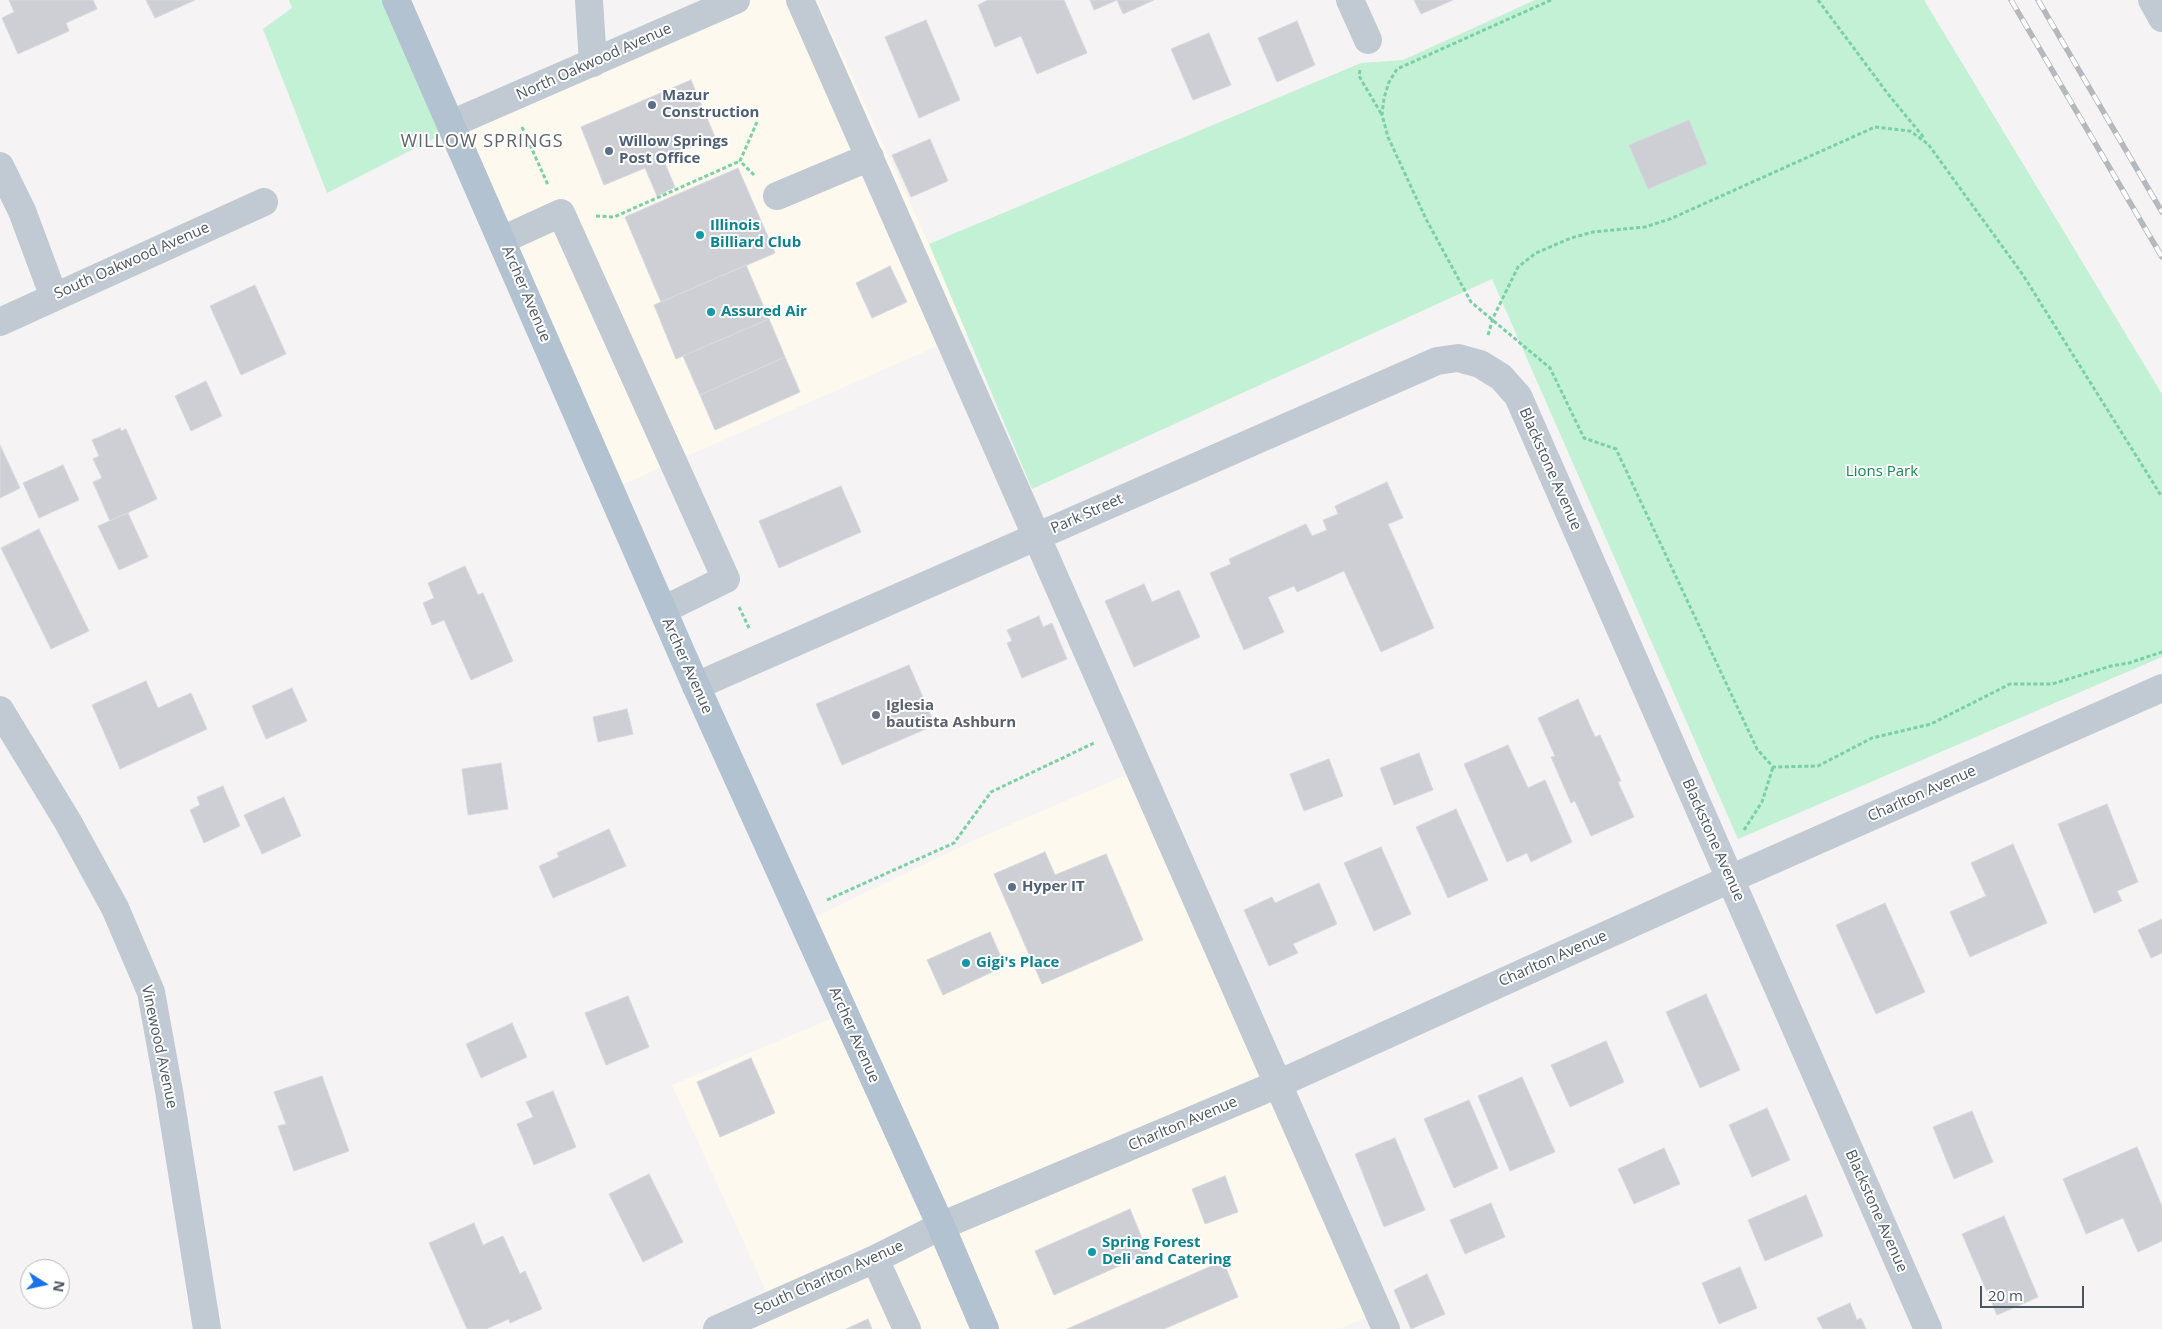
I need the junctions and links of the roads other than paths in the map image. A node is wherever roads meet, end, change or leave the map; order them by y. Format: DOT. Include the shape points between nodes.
graph roads {
  1 [pos="396,0"];
  2 [pos="589,0"];
  3 [pos="735,0"];
  4 [pos="800,0"];
  5 [pos="1350,0"];
  6 [pos="2152,0"];
  7 [pos="2162,18"];
  8 [pos="1368,40"];
  9 [pos="593,63"];
  10 [pos="452,124"];
  11 [pos="870,158"];
  12 [pos="0,166"];
  13 [pos="777,196"];
  14 [pos="264,202"];
  15 [pos="502,240"];
  16 [pos="54,297"];
  17 [pos="0,322"];
  18 [pos="1480,364"];
  19 [pos="1036,536"];
  20 [pos="662,610"];
  21 [pos="696,686"];
  22 [pos="2162,688"];
  23 [pos="0,710"];
  24 [pos="1725,868"];
  25 [pos="1278,1084"];
  26 [pos="941,1226"];
  27 [pos="875,1259"];
  28 [pos="207,1329"];
  29 [pos="717,1329"];
  30 [pos="907,1329"];
  31 [pos="985,1329"];
  32 [pos="1386,1329"];
  33 [pos="1928,1329"];
  1 -- 10 [label="main road, Archer Avenue"];
  2 -- 9 [label="street"];
  3 -- 9 [label="street, North Oakwood Avenue"];
  4 -- 11 [label="street"];
  5 -- 8 [label="street"];
  6 -- 7 [label="street"];
  9 -- 10 [label="street, North Oakwood Avenue"];
  10 -- 15 [label="main road, Archer Avenue"];
  11 -- 13 [label="street"];
  11 -- 19 [label="street"];
  12 -- 16 [label="street" via="22,211"];
  14 -- 16 [label="street, South Oakwood Avenue"];
  15 -- 20 [label="main road, Archer Avenue"];
  15 -- 20 [label="street" via="561,213 726,579"];
  16 -- 17 [label="street, South Oakwood Avenue"];
  18 -- 19 [label="street, Park Street" via="1458,358 1437,361"];
  18 -- 24 [label="street, Blackstone Avenue" via="1502,377 1518,396"];
  19 -- 21 [label="street, Park Street"];
  19 -- 25 [label="street"];
  20 -- 21 [label="main road, Archer Avenue"];
  21 -- 26 [label="main road, Archer Avenue"];
  22 -- 24 [label="street, Charlton Avenue"];
  23 -- 28 [label="street, Vinewood Avenue" via="111,900 151,992"];
  24 -- 25 [label="street, Charlton Avenue"];
  24 -- 33 [label="street, Blackstone Avenue"];
  25 -- 26 [label="street, Charlton Avenue"];
  25 -- 32 [label="street"];
  26 -- 27 [label="street, South Charlton Avenue"];
  26 -- 31 [label="main road, Archer Avenue"];
  27 -- 29 [label="street, South Charlton Avenue"];
  27 -- 30 [label="street"];
}
